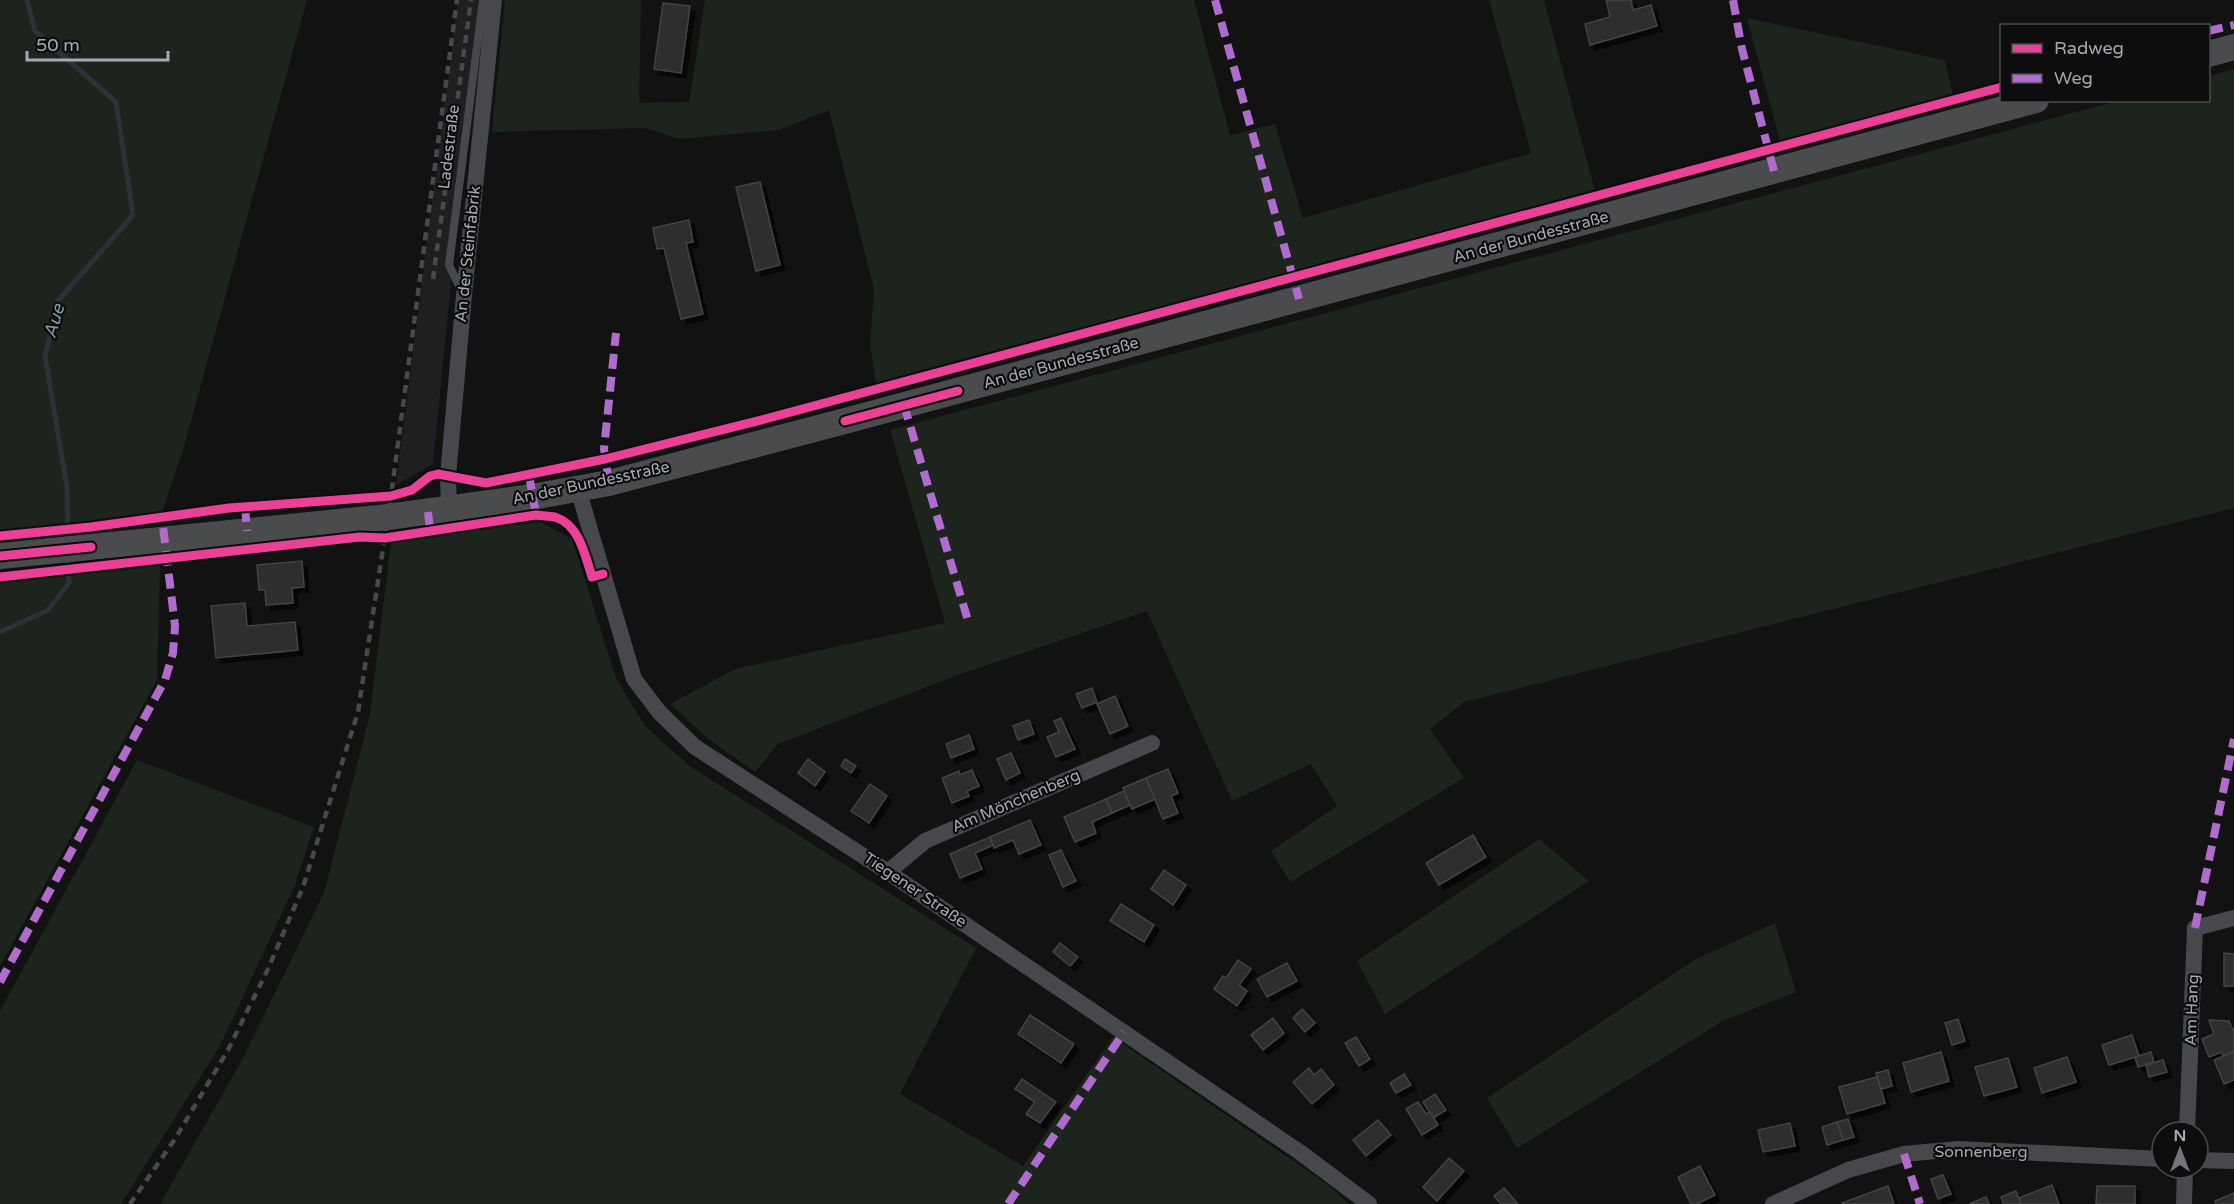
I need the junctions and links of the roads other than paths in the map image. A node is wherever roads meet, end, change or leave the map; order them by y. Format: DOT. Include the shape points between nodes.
graph roads {
  1 [pos="483,0"];
  2 [pos="494,0"];
  3 [pos="2234,47"];
  4 [pos="2210,53"];
  5 [pos="2029,102"];
  6 [pos="464,295"];
  7 [pos="579,489"];
  8 [pos="448,509"];
  9 [pos="0,556"];
  10 [pos="1152,743"];
  11 [pos="888,872"];
  12 [pos="2234,918"];
  13 [pos="2187,1120"];
  14 [pos="2150,1158"];
  15 [pos="2210,1160"];
  16 [pos="2234,1161"];
  17 [pos="2185,1180"];
  18 [pos="1369,1204"];
  19 [pos="1773,1204"];
  20 [pos="2184,1204"];
  1 -- 6 [label="lane, Ladestraße" via="449,265"];
  2 -- 6 [label="street, An der Steinfabrik"];
  3 -- 4 [label="main road"];
  5 -- 7 [label="main road, An der Bundesstraße" via="835,424"];
  6 -- 8 [label="street, An der Steinfabrik"];
  7 -- 8 [label="main road, An der Bundesstraße"];
  7 -- 11 [label="street, Tiegener Straße" via="634,679 660,713 695,747"];
  8 -- 9 [label="main road, An der Bundesstraße"];
  10 -- 11 [label="street, Am Mönchenberg" via="925,841"];
  11 -- 18 [label="street, Tiegener Straße" via="1301,1153"];
  12 -- 13 [label="street, Am Hang" via="2195,928"];
  14 -- 19 [label="street, Sonnenberg" via="1958,1149 1904,1154 1848,1170"];
  15 -- 16 [label="street"];
  17 -- 20 [label="street"];
}
